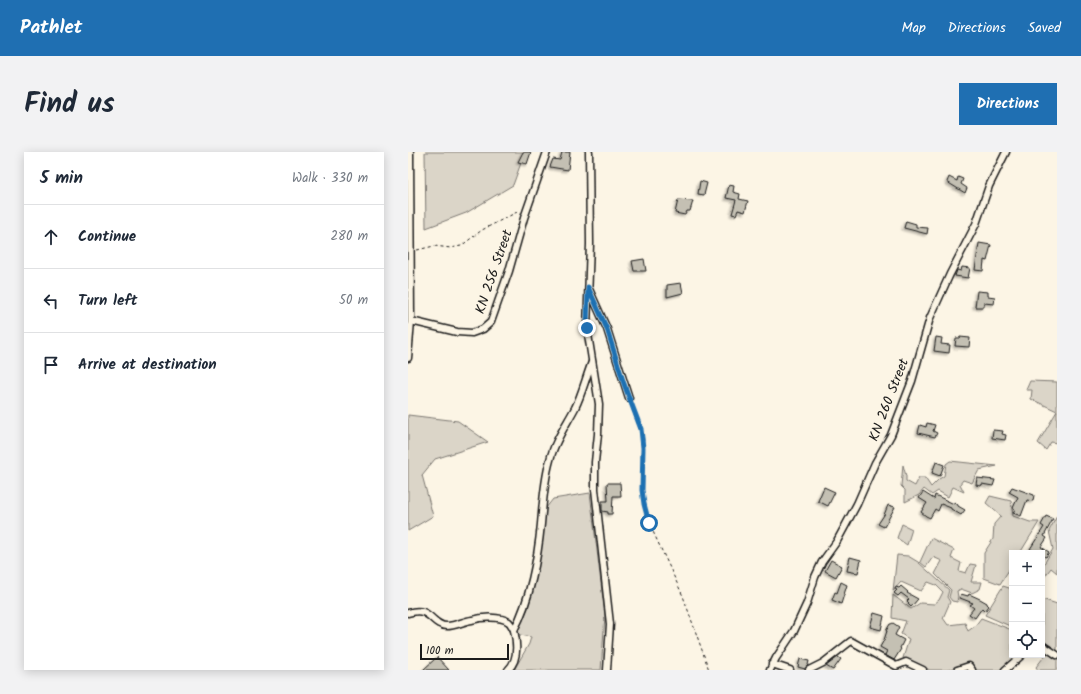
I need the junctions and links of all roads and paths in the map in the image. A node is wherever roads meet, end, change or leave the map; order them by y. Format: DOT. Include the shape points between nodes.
graph roads {
  1 [pos="410,152"];
  2 [pos="547,152"];
  3 [pos="589,152"];
  4 [pos="1006,152"];
  5 [pos="521,210"];
  6 [pos="410,251"];
  7 [pos="588,287"];
  8 [pos="411,321"];
  9 [pos="408,358"];
  10 [pos="592,362"];
  11 [pos="628,398"];
  12 [pos="408,612"];
  13 [pos="514,630"];
  14 [pos="1045,647"];
  15 [pos="1057,655"];
  16 [pos="1019,658"];
  17 [pos="771,667"];
  18 [pos="508,670"];
  19 [pos="607,670"];
  20 [pos="709,670"];
  21 [pos="790,670"];
  22 [pos="809,670"];
  23 [pos="923,670"];
  24 [pos="957,670"];
  25 [pos="972,670"];
  26 [pos="1005,670"];
  1 -- 6 [label="street"];
  2 -- 8 [label="street, KN 256 Street" via="491,322 483,329 472,333"];
  3 -- 7 [label="street"];
  4 -- 17 [label="street, KN 260 Street" via="989,186 976,224 930,318 912,381 891,434 857,504 822,562 794,631"];
  5 -- 6 [label="path" via="482,230 461,246 434,246"];
  6 -- 8 [label="street"];
  7 -- 10 [label="street" via="587,328"];
  7 -- 11 [label="street" via="607,329"];
  8 -- 9 [label="street"];
  10 -- 13 [label="street" via="575,407 550,458 528,596"];
  10 -- 19 [label="street" via="599,404 595,489 610,624"];
  11 -- 20 [label="path" via="643,437 642,490 649,523 683,596"];
  12 -- 13 [label="street" via="416,610 430,615 436,622 446,626 473,619 499,618 509,623"];
  13 -- 18 [label="street" via="517,642 516,657"];
  14 -- 15 [label="street"];
  16 -- 26 [label="street"];
  17 -- 21 [label="street"];
  22 -- 23 [label="street" via="823,663 851,641 896,666 906,662"];
  24 -- 25 [label="street" via="969,666"];
}
